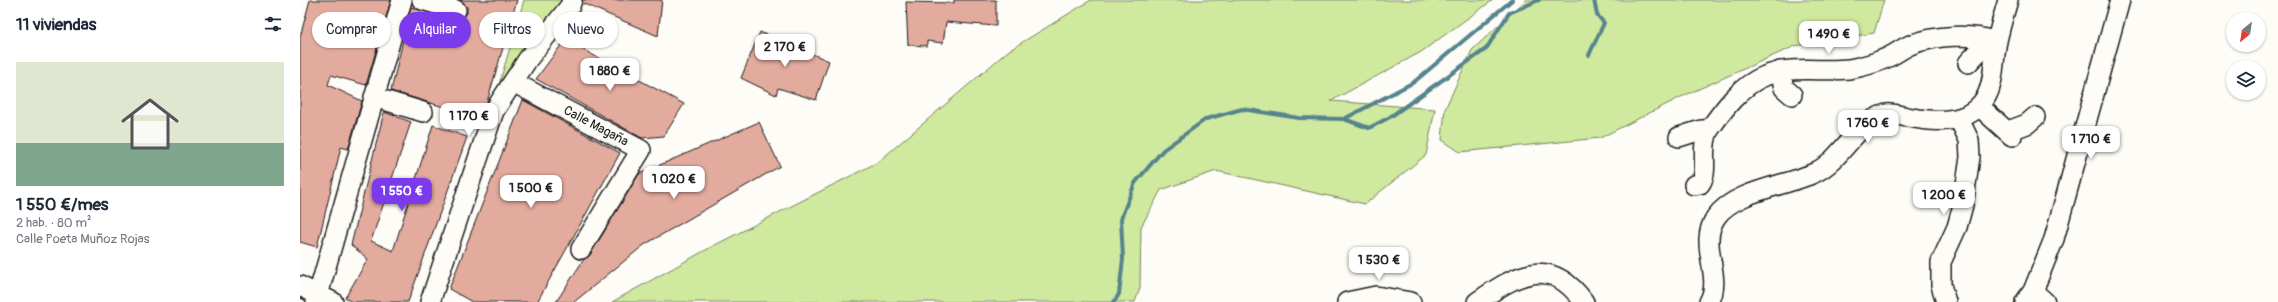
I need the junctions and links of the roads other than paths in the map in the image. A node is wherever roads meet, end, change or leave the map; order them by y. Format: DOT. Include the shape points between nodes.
graph roads {
  1 [pos="402,0"];
  2 [pos="422,0"];
  3 [pos="572,0"];
  4 [pos="2008,0"];
  5 [pos="2120,0"];
  6 [pos="456,10"];
  7 [pos="1996,46"];
  8 [pos="1968,63"];
  9 [pos="1780,71"];
  10 [pos="513,82"];
  11 [pos="1792,95"];
  12 [pos="374,97"];
  13 [pos="1979,106"];
  14 [pos="423,112"];
  15 [pos="2035,117"];
  16 [pos="1959,119"];
  17 [pos="1714,127"];
  18 [pos="1679,137"];
  19 [pos="1694,185"];
  20 [pos="581,248"];
  21 [pos="300,286"];
  22 [pos="2034,298"];
  23 [pos="323,300"];
  24 [pos="430,302"];
  25 [pos="1347,302"];
  26 [pos="1411,302"];
  27 [pos="1477,302"];
  28 [pos="1584,302"];
  29 [pos="1709,302"];
  30 [pos="1946,302"];
  1 -- 12 [label="street"];
  2 -- 6 [label="street"];
  3 -- 10 [label="street"];
  4 -- 7 [label="street"];
  5 -- 22 [label="street" via="2054,239"];
  7 -- 8 [label="street" via="1981,49"];
  7 -- 9 [label="street" via="1983,37 1944,37 1911,45 1864,66"];
  7 -- 13 [label="street" via="1995,65 1986,97"];
  9 -- 11 [label="street" via="1781,84"];
  9 -- 17 [label="street" via="1763,76 1748,86 1724,108"];
  10 -- 20 [label="street, Calle Magaña" via="641,150"];
  10 -- 24 [label="street" via="494,111"];
  12 -- 14 [label="street"];
  12 -- 23 [label="street"];
  13 -- 15 [label="street" via="2010,133 2028,124"];
  13 -- 16 [label="street"];
  16 -- 29 [label="street" via="1944,122 1888,114 1872,119 1835,158 1815,173 1730,203 1716,217 1708,236 1714,282"];
  16 -- 30 [label="street" via="1969,140 1970,157 1957,227 1941,262 1941,285"];
  17 -- 18 [label="street"];
  17 -- 19 [label="street" via="1703,146 1704,175 1701,183"];
  21 -- 23 [label="street"];
  25 -- 26 [label="street" via="1376,296"];
  27 -- 28 [label="street" via="1508,281 1530,273 1548,274 1561,280 1576,291"];
}
